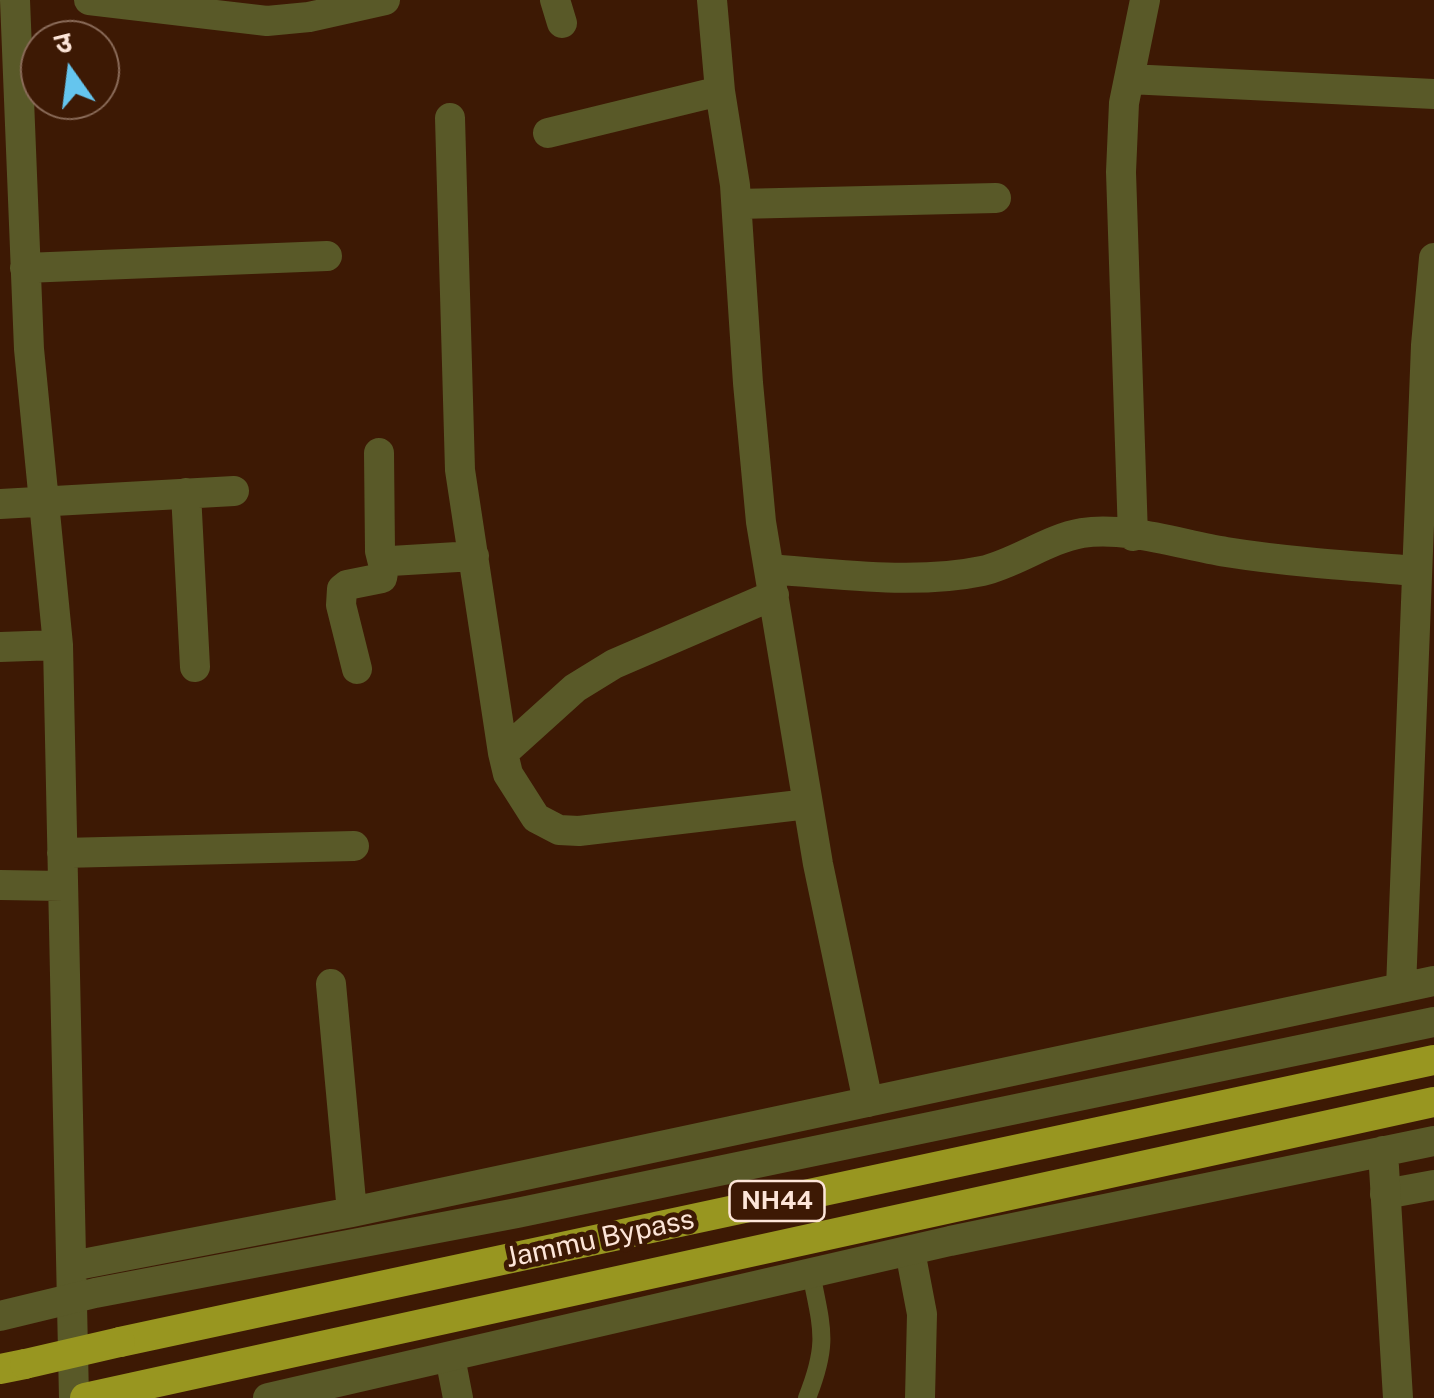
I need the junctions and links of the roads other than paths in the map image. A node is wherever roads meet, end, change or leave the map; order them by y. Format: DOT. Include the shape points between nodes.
graph roads {
  1 [pos="14,0"];
  2 [pos="89,0"];
  3 [pos="384,0"];
  4 [pos="712,0"];
  5 [pos="1145,0"];
  6 [pos="298,10"];
  7 [pos="1130,79"];
  8 [pos="720,91"];
  9 [pos="1434,94"];
  10 [pos="450,118"];
  11 [pos="548,133"];
  12 [pos="996,198"];
  13 [pos="736,204"];
  14 [pos="327,256"];
  15 [pos="1434,258"];
  16 [pos="25,268"];
  17 [pos="379,453"];
  18 [pos="234,491"];
  19 [pos="186,493"];
  20 [pos="44,500"];
  21 [pos="0,504"];
  22 [pos="1133,536"];
  23 [pos="1426,537"];
  24 [pos="474,556"];
  25 [pos="384,568"];
  26 [pos="1416,571"];
  27 [pos="772,582"];
  28 [pos="58,645"];
  29 [pos="0,647"];
  30 [pos="194,667"];
  31 [pos="357,669"];
  32 [pos="502,753"];
  33 [pos="808,804"];
  34 [pos="354,846"];
  35 [pos="62,853"];
  36 [pos="0,885"];
  37 [pos="63,886"];
  38 [pos="1434,981"];
  39 [pos="331,984"];
  40 [pos="1401,988"];
  41 [pos="1434,1022"];
  42 [pos="1434,1060"];
  43 [pos="868,1102"];
  44 [pos="1434,1102"];
  45 [pos="1434,1141"];
  46 [pos="1383,1151"];
  47 [pos="1434,1184"];
  48 [pos="1386,1194"];
  49 [pos="352,1212"];
  50 [pos="910,1251"];
  51 [pos="72,1266"];
  52 [pos="811,1274"];
  53 [pos="72,1299"];
  54 [pos="0,1316"];
  55 [pos="450,1357"];
  56 [pos="13,1366"];
  57 [pos="74,1398"];
  58 [pos="85,1398"];
  59 [pos="268,1398"];
  60 [pos="458,1398"];
  61 [pos="807,1398"];
  62 [pos="920,1398"];
  63 [pos="1398,1398"];
  1 -- 16 [label="street"];
  2 -- 6 [label="street" via="267,21"];
  3 -- 6 [label="street"];
  4 -- 8 [label="street"];
  5 -- 7 [label="street"];
  7 -- 9 [label="street"];
  7 -- 22 [label="street" via="1121,172"];
  8 -- 11 [label="street"];
  8 -- 13 [label="street"];
  10 -- 24 [label="street" via="460,470"];
  12 -- 13 [label="street"];
  13 -- 27 [label="street" via="761,522"];
  14 -- 16 [label="street"];
  15 -- 23 [label="street" via="1426,345"];
  16 -- 20 [label="street"];
  17 -- 25 [label="street"];
  18 -- 19 [label="street"];
  19 -- 20 [label="street"];
  19 -- 30 [label="street"];
  20 -- 21 [label="street"];
  20 -- 28 [label="street"];
  22 -- 26 [label="street" via="1284,560"];
  22 -- 27 [label="street" via="1082,533 960,575"];
  23 -- 26 [label="street"];
  24 -- 25 [label="street" via="397,560"];
  24 -- 32 [label="street"];
  25 -- 31 [label="street" via="382,578 347,585 340,596"];
  26 -- 40 [label="street"];
  27 -- 32 [label="street" via="614,664"];
  27 -- 33 [label="street"];
  28 -- 29 [label="street"];
  28 -- 35 [label="street"];
  32 -- 33 [label="street" via="522,801 559,830"];
  33 -- 43 [label="street"];
  34 -- 35 [label="street"];
  35 -- 37 [label="street"];
  36 -- 37 [label="street"];
  37 -- 51 [label="street"];
  38 -- 40 [label="street"];
  39 -- 49 [label="street"];
  40 -- 43 [label="street"];
  41 -- 53 [label="street"];
  42 -- 56 [label="highway, Jammu Bypass / NH44, bridge"];
  43 -- 49 [label="street"];
  44 -- 58 [label="highway, Jammu Bypass / NH44"];
  45 -- 46 [label="street"];
  46 -- 48 [label="street"];
  46 -- 50 [label="street"];
  47 -- 48 [label="street"];
  48 -- 63 [label="street"];
  49 -- 51 [label="street"];
  50 -- 52 [label="street"];
  50 -- 62 [label="street" via="922,1314"];
  51 -- 53 [label="street"];
  52 -- 55 [label="street"];
  52 -- 61 [label="lane" via="823,1352"];
  53 -- 54 [label="street"];
  53 -- 57 [label="street"];
  55 -- 59 [label="street"];
  55 -- 60 [label="street"];
}
